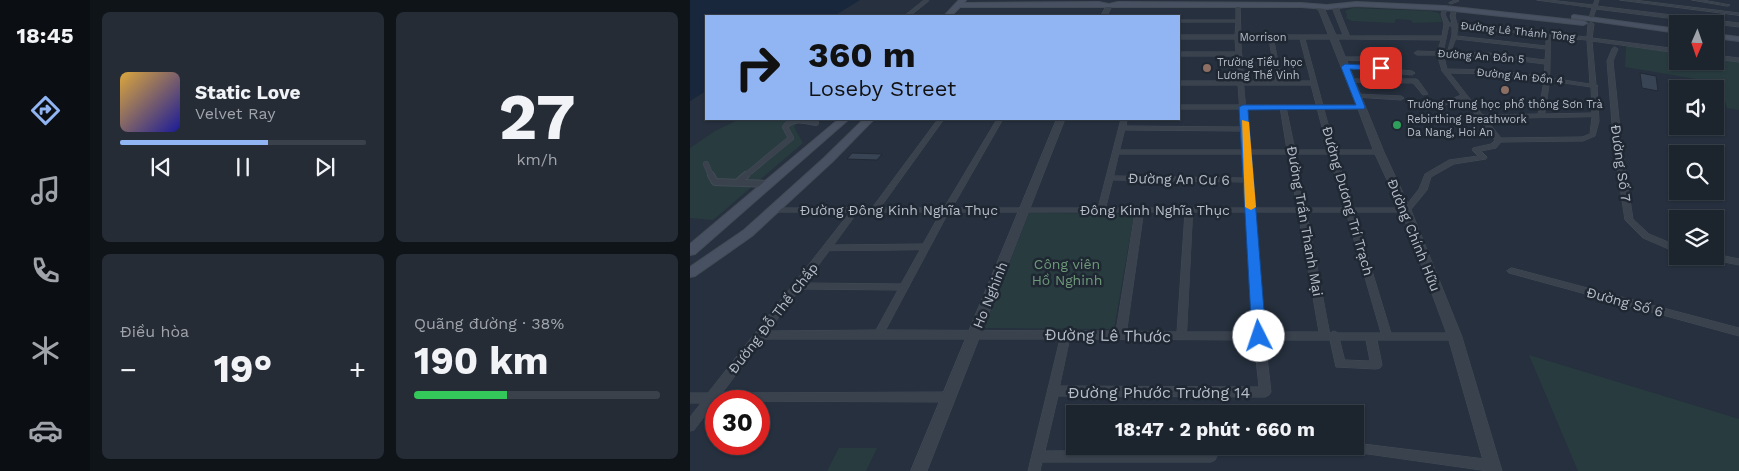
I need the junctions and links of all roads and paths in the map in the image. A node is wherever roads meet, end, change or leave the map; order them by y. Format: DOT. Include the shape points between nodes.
graph roads {
  1 [pos="927,0"];
  2 [pos="1358,0"];
  3 [pos="1539,0"];
  4 [pos="1597,0"];
  5 [pos="1622,0"];
  6 [pos="1694,0"];
  7 [pos="961,2"];
  8 [pos="978,2"];
  9 [pos="1102,2"];
  10 [pos="1118,2"];
  11 [pos="1237,2"];
  12 [pos="1727,2"];
  13 [pos="1313,3"];
  14 [pos="1337,4"];
  15 [pos="1453,5"];
  16 [pos="1109,6"];
  17 [pos="1594,6"];
  18 [pos="1680,7"];
  19 [pos="1736,14"];
  20 [pos="909,15"];
  21 [pos="948,15"];
  22 [pos="966,15"];
  23 [pos="1104,15"];
  24 [pos="1681,15"];
  25 [pos="1669,16"];
  26 [pos="1180,21"];
  27 [pos="1238,21"];
  28 [pos="1591,22"];
  29 [pos="1724,23"];
  30 [pos="1447,24"];
  31 [pos="1455,24"];
  32 [pos="1739,25"];
  33 [pos="1669,30"];
  34 [pos="1549,34"];
  35 [pos="1669,35"];
  36 [pos="1180,37"];
  37 [pos="1238,37"];
  38 [pos="1271,37"];
  39 [pos="1302,37"];
  40 [pos="1334,37"];
  41 [pos="1347,37"];
  42 [pos="1454,37"];
  43 [pos="1724,37"];
  44 [pos="1443,38"];
  45 [pos="1588,39"];
  46 [pos="1739,39"];
  47 [pos="1724,42"];
  48 [pos="1739,44"];
  49 [pos="1548,48"];
  50 [pos="1615,49"];
  51 [pos="1669,50"];
  52 [pos="1444,52"];
  53 [pos="1416,53"];
  54 [pos="1180,54"];
  55 [pos="1240,54"];
  56 [pos="1724,58"];
  57 [pos="1376,59"];
  58 [pos="1739,60"];
  59 [pos="1546,62"];
  60 [pos="1344,63"];
  61 [pos="1445,70"];
  62 [pos="1412,72"];
  63 [pos="1547,79"];
  64 [pos="1351,81"];
  65 [pos="1415,81"];
  66 [pos="1242,82"];
  67 [pos="1279,82"];
  68 [pos="1314,82"];
  69 [pos="1180,83"];
  70 [pos="1595,86"];
  71 [pos="1425,94"];
  72 [pos="1356,96"];
  73 [pos="1464,96"];
  74 [pos="1401,98"];
  75 [pos="1446,103"];
  76 [pos="1180,107"];
  77 [pos="1243,107"];
  78 [pos="1283,107"];
  79 [pos="1322,107"];
  80 [pos="1361,107"];
  81 [pos="1542,115"];
  82 [pos="1594,115"];
  83 [pos="1481,117"];
  84 [pos="843,120"];
  85 [pos="868,120"];
  86 [pos="940,120"];
  87 [pos="999,120"];
  88 [pos="1061,120"];
  89 [pos="1124,120"];
  90 [pos="816,123"];
  91 [pos="1122,128"];
  92 [pos="1245,128"];
  93 [pos="1499,140"];
  94 [pos="1247,151"];
  95 [pos="1116,152"];
  96 [pos="1293,152"];
  97 [pos="1332,152"];
  98 [pos="1379,152"];
  99 [pos="706,164"];
  100 [pos="1110,178"];
  101 [pos="1249,180"];
  102 [pos="738,182"];
  103 [pos="770,184"];
  104 [pos="740,209"];
  105 [pos="947,209"];
  106 [pos="1102,209"];
  107 [pos="1140,209"];
  108 [pos="772,210"];
  109 [pos="856,210"];
  110 [pos="874,210"];
  111 [pos="1025,210"];
  112 [pos="1189,210"];
  113 [pos="1251,210"];
  114 [pos="1303,210"];
  115 [pos="1406,210"];
  116 [pos="1350,211"];
  117 [pos="1669,246"];
  118 [pos="827,248"];
  119 [pos="926,248"];
  120 [pos="690,250"];
  121 [pos="1724,259"];
  122 [pos="1739,262"];
  123 [pos="1512,271"];
  124 [pos="690,273"];
  125 [pos="797,286"];
  126 [pos="904,287"];
  127 [pos="1739,332"];
  128 [pos="879,334"];
  129 [pos="974,334"];
  130 [pos="761,335"];
  131 [pos="1066,335"];
  132 [pos="1121,335"];
  133 [pos="1330,335"];
  134 [pos="1182,336"];
  135 [pos="1259,336"];
  136 [pos="1371,336"];
  137 [pos="1386,336"];
  138 [pos="1456,337"];
  139 [pos="718,390"];
  140 [pos="1053,391"];
  141 [pos="1265,392"];
  142 [pos="949,397"];
  143 [pos="690,398"];
  144 [pos="705,398"];
  145 [pos="770,398"];
  146 [pos="705,407"];
  147 [pos="690,426"];
  148 [pos="1364,449"];
  149 [pos="1038,456"];
  150 [pos="1211,456"];
  151 [pos="1494,468"];
  152 [pos="919,471"];
  153 [pos="1034,471"];
  1 -- 20 [label="street"];
  2 -- 15 [label="main road"];
  3 -- 17 [label="street"];
  4 -- 17 [label="street"];
  5 -- 18 [label="street"];
  6 -- 12 [label="street"];
  7 -- 8 [label="main road"];
  7 -- 21 [label="main road"];
  8 -- 9 [label="main road"];
  8 -- 22 [label="main road"];
  9 -- 16 [label="main road"];
  10 -- 11 [label="main road"];
  10 -- 16 [label="main road"];
  11 -- 13 [label="main road"];
  11 -- 27 [label="street"];
  12 -- 19 [label="street"];
  13 -- 14 [label="main road" via="1328,7"];
  13 -- 40 [label="street, Đường Chính Hữu" via="1322,10"];
  14 -- 15 [label="main road"];
  14 -- 41 [label="street" via="1336,10"];
  15 -- 28 [label="main road"];
  15 -- 30 [label="street" via="1444,14"];
  15 -- 31 [label="street"];
  16 -- 23 [label="street"];
  17 -- 25 [label="street"];
  17 -- 28 [label="street"];
  18 -- 19 [label="street"];
  18 -- 24 [label="street"];
  26 -- 27 [label="street"];
  27 -- 37 [label="street"];
  28 -- 33 [label="main road"];
  28 -- 35 [label="main road"];
  28 -- 45 [label="street"];
  29 -- 32 [label="street"];
  30 -- 31 [label="street, Đường Lê Thánh Tông"];
  30 -- 44 [label="street"];
  31 -- 34 [label="street, Đường Lê Thánh Tông"];
  31 -- 42 [label="street"];
  34 -- 45 [label="street, Đường Lê Thánh Tông"];
  34 -- 49 [label="street"];
  36 -- 37 [label="street, Morrison"];
  37 -- 38 [label="street, Morrison"];
  37 -- 55 [label="street"];
  38 -- 39 [label="street, Morrison"];
  38 -- 67 [label="street"];
  39 -- 40 [label="street, Morrison"];
  39 -- 68 [label="street, Đường Dương Trí Trạch"];
  40 -- 41 [label="street, Morrison"];
  40 -- 60 [label="street, Đường Chính Hữu"];
  41 -- 44 [label="street" via="1392,40"];
  42 -- 49 [label="street"];
  42 -- 52 [label="street" via="1450,51"];
  43 -- 46 [label="main road"];
  44 -- 52 [label="street" via="1441,50"];
  45 -- 51 [label="street, Đường Lê Thánh Tông"];
  45 -- 70 [label="street"];
  47 -- 48 [label="main road"];
  49 -- 59 [label="street"];
  50 -- 117 [label="street, Đường Số 7" via="1610,62 1612,88 1629,220 1646,236"];
  52 -- 53 [label="street, Đường An Đồn 5"];
  52 -- 59 [label="street, Đường An Đồn 5"];
  52 -- 61 [label="street" via="1441,57"];
  54 -- 55 [label="street"];
  55 -- 66 [label="street"];
  56 -- 58 [label="street"];
  57 -- 60 [label="street"];
  59 -- 63 [label="street"];
  60 -- 62 [label="street"];
  60 -- 64 [label="street, Đường Chính Hữu"];
  61 -- 63 [label="street, Đường An Đồn 4"];
  61 -- 73 [label="street"];
  63 -- 70 [label="street, Đường An Đồn 4"];
  63 -- 81 [label="street"];
  64 -- 65 [label="street"];
  64 -- 72 [label="street, Đường Chính Hữu"];
  65 -- 71 [label="street"];
  66 -- 67 [label="street"];
  66 -- 69 [label="street"];
  66 -- 77 [label="street"];
  67 -- 68 [label="street"];
  68 -- 79 [label="street, Đường Dương Trí Trạch"];
  70 -- 82 [label="street"];
  72 -- 74 [label="street"];
  72 -- 80 [label="street, Đường Chính Hữu"];
  73 -- 75 [label="street"];
  73 -- 83 [label="street"];
  76 -- 77 [label="street"];
  77 -- 78 [label="street"];
  77 -- 92 [label="street"];
  78 -- 79 [label="street"];
  78 -- 96 [label="street, Đường Trần Thanh Mại"];
  79 -- 80 [label="street"];
  79 -- 97 [label="street, Đường Dương Trí Trạch"];
  80 -- 98 [label="street, Đường Chính Hữu"];
  81 -- 82 [label="street"];
  81 -- 83 [label="street"];
  82 -- 93 [label="street" via="1593,135 1583,139"];
  83 -- 93 [label="street"];
  84 -- 103 [label="main road"];
  85 -- 108 [label="main road"];
  86 -- 110 [label="street"];
  87 -- 105 [label="street"];
  88 -- 111 [label="street, Ho Nghinh"];
  89 -- 91 [label="street"];
  90 -- 102 [label="street" via="790,121 785,127 791,138"];
  91 -- 92 [label="street"];
  91 -- 95 [label="street"];
  92 -- 94 [label="street"];
  93 -- 115 [label="street" via="1493,146 1476,150 1483,157 1452,162 1428,176 1423,190"];
  94 -- 95 [label="street"];
  94 -- 96 [label="street"];
  94 -- 101 [label="street"];
  95 -- 100 [label="street"];
  96 -- 97 [label="street"];
  96 -- 114 [label="street, Đường Trần Thanh Mại"];
  97 -- 98 [label="street"];
  97 -- 116 [label="street, Đường Dương Trí Trạch"];
  98 -- 115 [label="street, Đường Chính Hữu"];
  99 -- 102 [label="street" via="713,181"];
  100 -- 101 [label="street, Đường An Cư 6"];
  100 -- 106 [label="street"];
  101 -- 113 [label="street"];
  102 -- 103 [label="street"];
  103 -- 104 [label="main road"];
  104 -- 108 [label="main road"];
  104 -- 120 [label="main road"];
  105 -- 110 [label="street, Đường Đông Kinh Nghĩa Thục"];
  105 -- 111 [label="street, Đường Đông Kinh Nghĩa Thục"];
  105 -- 119 [label="street"];
  106 -- 107 [label="street, Đông Kinh Nghĩa Thục"];
  106 -- 111 [label="street, Đông Kinh Nghĩa Thục"];
  107 -- 112 [label="street, Đông Kinh Nghĩa Thục"];
  107 -- 132 [label="street"];
  108 -- 109 [label="street, Đường Đông Kinh Nghĩa Thục"];
  108 -- 124 [label="main road" via="748,233"];
  109 -- 110 [label="street, Đường Đông Kinh Nghĩa Thục"];
  109 -- 118 [label="street, Đường Đỗ Thế Chấp"];
  111 -- 129 [label="street, Ho Nghinh"];
  112 -- 113 [label="street, Đông Kinh Nghĩa Thục"];
  112 -- 134 [label="street"];
  113 -- 114 [label="street, Đông Kinh Nghĩa Thục"];
  113 -- 135 [label="street"];
  114 -- 116 [label="street, Đông Kinh Nghĩa Thục"];
  114 -- 133 [label="street, Đường Trần Thanh Mại"];
  115 -- 116 [label="street, Đông Kinh Nghĩa Thục"];
  115 -- 138 [label="street, Đường Chính Hữu"];
  116 -- 137 [label="street, Đường Dương Trí Trạch"];
  118 -- 119 [label="street"];
  118 -- 125 [label="street, Đường Đỗ Thế Chấp"];
  119 -- 126 [label="street"];
  121 -- 122 [label="street"];
  123 -- 127 [label="street, Đường Số 6"];
  125 -- 126 [label="street"];
  125 -- 130 [label="street, Đường Đỗ Thế Chấp"];
  126 -- 128 [label="street"];
  128 -- 129 [label="street, Đường Lê Thước"];
  128 -- 130 [label="street, Đường Lê Thước"];
  129 -- 131 [label="street, Đường Lê Thước"];
  129 -- 142 [label="street, Ho Nghinh"];
  130 -- 139 [label="street, Đường Đỗ Thế Chấp"];
  131 -- 132 [label="street, Đường Lê Thước"];
  131 -- 140 [label="street"];
  132 -- 134 [label="street, Đường Lê Thước"];
  133 -- 135 [label="street, Đường Lê Thước"];
  133 -- 136 [label="street, Đường Lê Thước"];
  133 -- 136 [label="street, Đường Trần Thanh Mại" via="1340,364 1376,365"];
  134 -- 135 [label="street, Đường Lê Thước"];
  135 -- 141 [label="street"];
  136 -- 137 [label="street, Đường Lê Thước"];
  137 -- 138 [label="street, Đường Lê Thước"];
  138 -- 151 [label="street, Đường Chính Hữu"];
  140 -- 141 [label="street, Đường Phước Trường 14"];
  140 -- 149 [label="street"];
  142 -- 145 [label="street"];
  142 -- 152 [label="street, Ho Nghinh"];
  143 -- 144 [label="street"];
  146 -- 147 [label="street, Đường Đỗ Thế Chấp"];
  148 -- 151 [label="street"];
  149 -- 150 [label="street"];
  149 -- 153 [label="street"];
}
